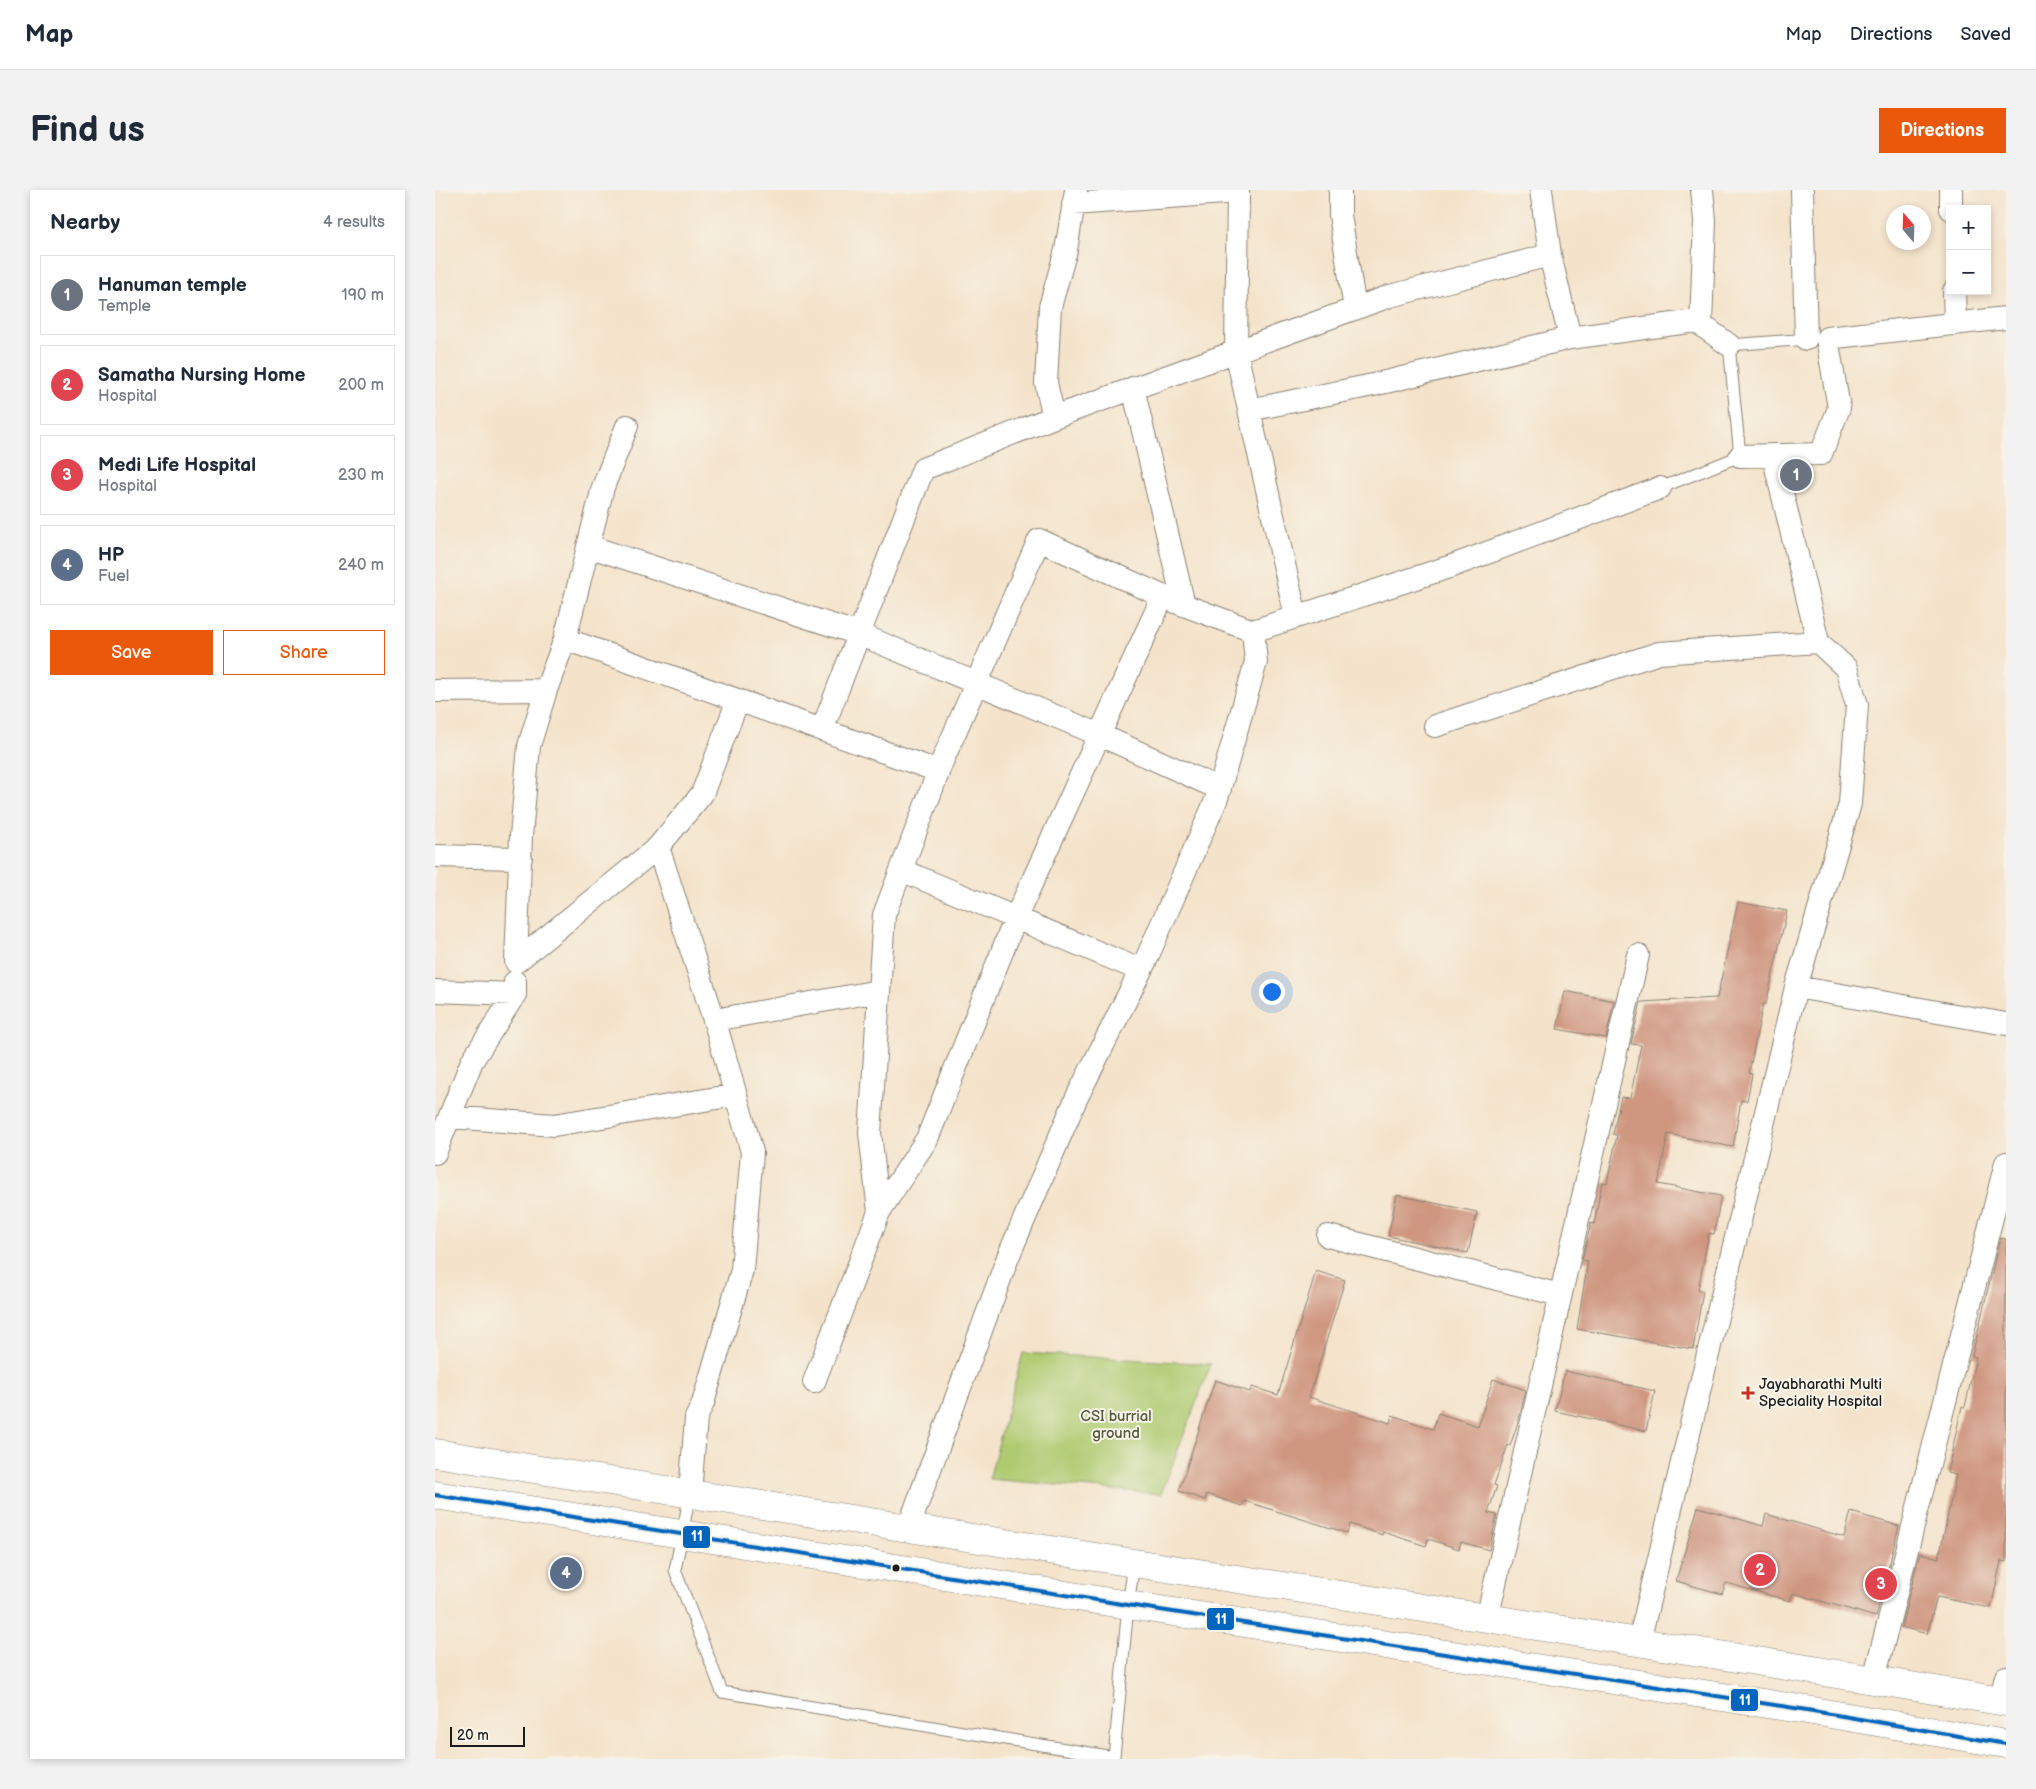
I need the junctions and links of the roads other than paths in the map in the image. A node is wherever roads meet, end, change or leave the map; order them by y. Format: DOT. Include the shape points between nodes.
graph roads {
  1 [pos="1340,190"];
  2 [pos="1541,190"];
  3 [pos="1703,190"];
  4 [pos="1802,190"];
  5 [pos="1951,190"];
  6 [pos="1238,191"];
  7 [pos="1074,197"];
  8 [pos="1951,205"];
  9 [pos="1550,255"];
  10 [pos="1954,295"];
  11 [pos="1355,309"];
  12 [pos="2006,318"];
  13 [pos="1701,324"];
  14 [pos="1955,324"];
  15 [pos="1570,338"];
  16 [pos="1817,339"];
  17 [pos="1729,345"];
  18 [pos="1236,351"];
  19 [pos="1133,388"];
  20 [pos="1249,410"];
  21 [pos="1055,416"];
  22 [pos="627,426"];
  23 [pos="1773,455"];
  24 [pos="1740,456"];
  25 [pos="1660,488"];
  26 [pos="588,546"];
  27 [pos="1163,596"];
  28 [pos="1185,605"];
  29 [pos="1296,617"];
  30 [pos="1253,631"];
  31 [pos="859,634"];
  32 [pos="565,639"];
  33 [pos="1818,642"];
  34 [pos="977,683"];
  35 [pos="546,690"];
  36 [pos="435,691"];
  37 [pos="738,700"];
  38 [pos="1435,726"];
  39 [pos="823,730"];
  40 [pos="1100,735"];
  41 [pos="939,770"];
  42 [pos="1220,789"];
  43 [pos="658,847"];
  44 [pos="435,856"];
  45 [pos="521,858"];
  46 [pos="901,870"];
  47 [pos="1016,917"];
  48 [pos="1638,955"];
  49 [pos="517,962"];
  50 [pos="1140,970"];
  51 [pos="1796,987"];
  52 [pos="879,991"];
  53 [pos="435,992"];
  54 [pos="515,994"];
  55 [pos="715,1020"];
  56 [pos="2006,1024"];
  57 [pos="735,1095"];
  58 [pos="449,1117"];
  59 [pos="435,1153"];
  60 [pos="2006,1164"];
  61 [pos="879,1212"];
  62 [pos="1328,1236"];
  63 [pos="1560,1295"];
  64 [pos="814,1382"];
  65 [pos="435,1453"];
  66 [pos="690,1494"];
  67 [pos="435,1495"];
  68 [pos="908,1529"];
  69 [pos="684,1535"];
  70 [pos="1134,1564"];
  71 [pos="1128,1605"];
  72 [pos="1487,1619"];
  73 [pos="1639,1642"];
  74 [pos="1875,1679"];
  75 [pos="2004,1693"];
  76 [pos="2006,1744"];
  77 [pos="1115,1758"];
  1 -- 11 [label="street" via="1340,215"];
  2 -- 9 [label="street"];
  3 -- 13 [label="street"];
  4 -- 16 [label="street"];
  5 -- 8 [label="street"];
  6 -- 7 [label="street"];
  6 -- 18 [label="street"];
  7 -- 21 [label="street" via="1066,250 1050,307 1046,383"];
  9 -- 11 [label="street" via="1390,296"];
  9 -- 15 [label="street"];
  10 -- 14 [label="street"];
  11 -- 18 [label="street"];
  12 -- 14 [label="street"];
  13 -- 15 [label="street" via="1696,322"];
  13 -- 17 [label="street"];
  14 -- 16 [label="street"];
  15 -- 20 [label="street" via="1373,385"];
  16 -- 17 [label="lane"];
  16 -- 23 [label="street" via="1839,408 1821,454"];
  17 -- 24 [label="lane"];
  18 -- 19 [label="street"];
  18 -- 20 [label="street"];
  19 -- 21 [label="street"];
  19 -- 28 [label="street"];
  20 -- 29 [label="street"];
  21 -- 31 [label="street" via="923,469"];
  22 -- 26 [label="street" via="603,487"];
  23 -- 24 [label="street"];
  23 -- 33 [label="street"];
  24 -- 25 [label="lane"];
  25 -- 29 [label="street" via="1452,566"];
  26 -- 31 [label="street"];
  26 -- 32 [label="street"];
  27 -- 28 [label="street"];
  27 -- 34 [label="street" via="1039,540"];
  27 -- 40 [label="street"];
  28 -- 30 [label="street"];
  29 -- 30 [label="street"];
  30 -- 42 [label="street" via="1256,662"];
  31 -- 34 [label="street"];
  31 -- 39 [label="street"];
  32 -- 35 [label="street"];
  32 -- 37 [label="street"];
  33 -- 38 [label="street" via="1659,653"];
  33 -- 51 [label="street" via="1846,668 1857,705 1850,804"];
  34 -- 40 [label="street"];
  34 -- 41 [label="street"];
  35 -- 36 [label="street"];
  35 -- 45 [label="street" via="529,746"];
  37 -- 39 [label="street"];
  37 -- 43 [label="street" via="702,794"];
  39 -- 41 [label="street"];
  40 -- 42 [label="street"];
  40 -- 47 [label="street"];
  41 -- 46 [label="street"];
  42 -- 50 [label="street"];
  43 -- 49 [label="street"];
  43 -- 55 [label="street"];
  44 -- 45 [label="street"];
  45 -- 49 [label="street"];
  46 -- 47 [label="street"];
  46 -- 52 [label="street" via="884,915"];
  47 -- 50 [label="street"];
  47 -- 61 [label="street" via="927,1139"];
  48 -- 63 [label="street"];
  49 -- 54 [label="street"];
  50 -- 68 [label="street" via="1076,1099 1008,1257"];
  51 -- 56 [label="street"];
  51 -- 73 [label="street"];
  52 -- 55 [label="street"];
  52 -- 61 [label="street" via="870,1133"];
  53 -- 54 [label="street"];
  54 -- 58 [label="street" via="472,1061"];
  55 -- 57 [label="street"];
  57 -- 58 [label="street" via="554,1125"];
  57 -- 66 [label="street" via="752,1152 742,1270 696,1418"];
  58 -- 59 [label="street"];
  60 -- 74 [label="street"];
  61 -- 64 [label="street"];
  62 -- 63 [label="street"];
  63 -- 72 [label="street"];
  65 -- 66 [label="highway"];
  66 -- 68 [label="highway"];
  66 -- 69 [label="lane"];
  67 -- 69 [label="highway"];
  68 -- 70 [label="highway"];
  69 -- 71 [label="highway"];
  69 -- 77 [label="lane" via="675,1570 722,1692"];
  70 -- 71 [label="lane"];
  70 -- 72 [label="highway"];
  71 -- 76 [label="highway"];
  71 -- 77 [label="lane"];
  72 -- 73 [label="highway"];
  73 -- 74 [label="highway"];
  74 -- 75 [label="highway"];
}
